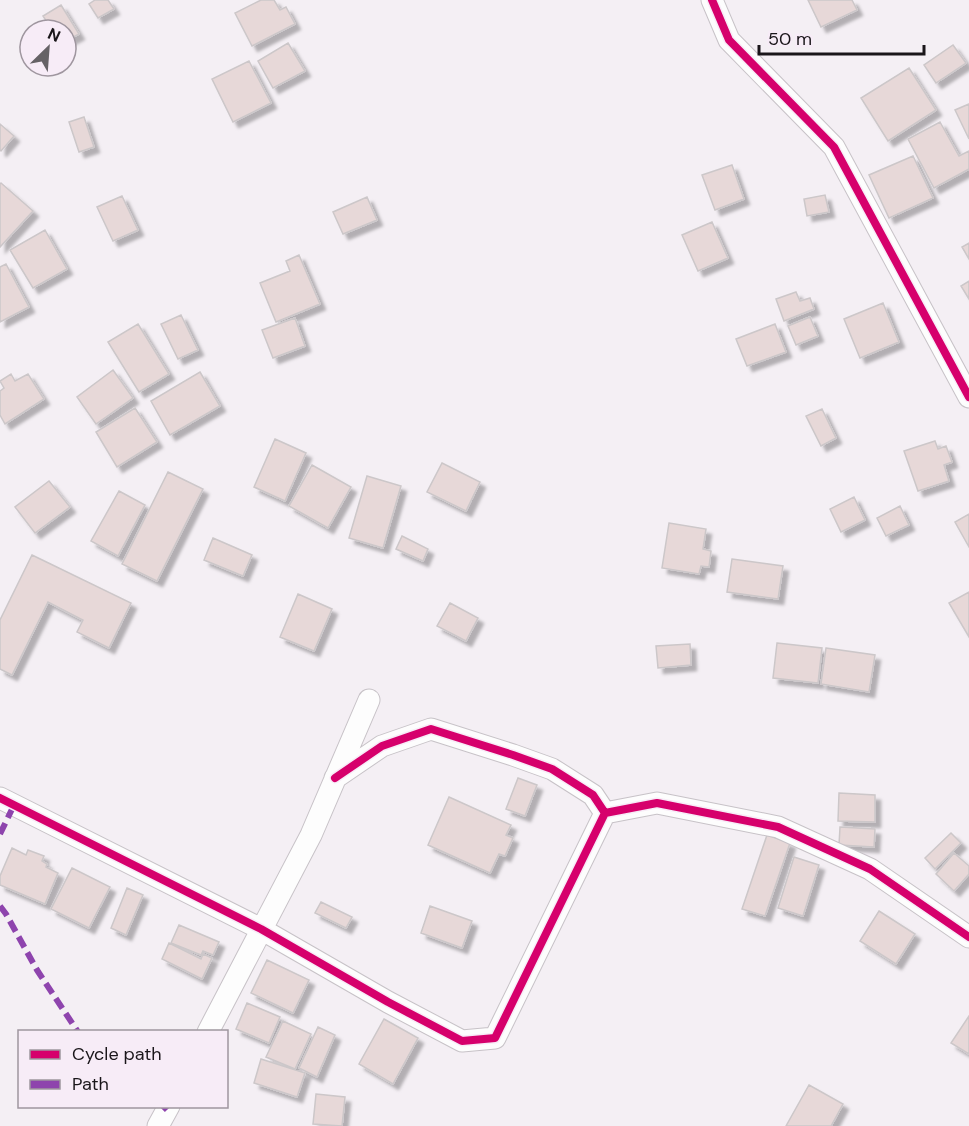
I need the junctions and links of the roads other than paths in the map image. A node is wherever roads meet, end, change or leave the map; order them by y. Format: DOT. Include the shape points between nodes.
graph roads {
  1 [pos="712,0"];
  2 [pos="969,397"];
  3 [pos="369,699"];
  4 [pos="335,778"];
  5 [pos="0,798"];
  6 [pos="605,813"];
  7 [pos="261,929"];
  8 [pos="969,937"];
  9 [pos="209,1030"];
  10 [pos="168,1108"];
  11 [pos="158,1126"];
  1 -- 2 [label="street" via="729,40 834,147"];
  3 -- 4 [label="street"];
  4 -- 6 [label="street" via="382,746 431,729 552,770 593,795"];
  4 -- 7 [label="street" via="311,835"];
  5 -- 7 [label="street"];
  6 -- 7 [label="street" via="495,1038 462,1041"];
  6 -- 8 [label="street" via="657,803 777,827 870,869"];
  7 -- 9 [label="street"];
  10 -- 11 [label="street"];
}
